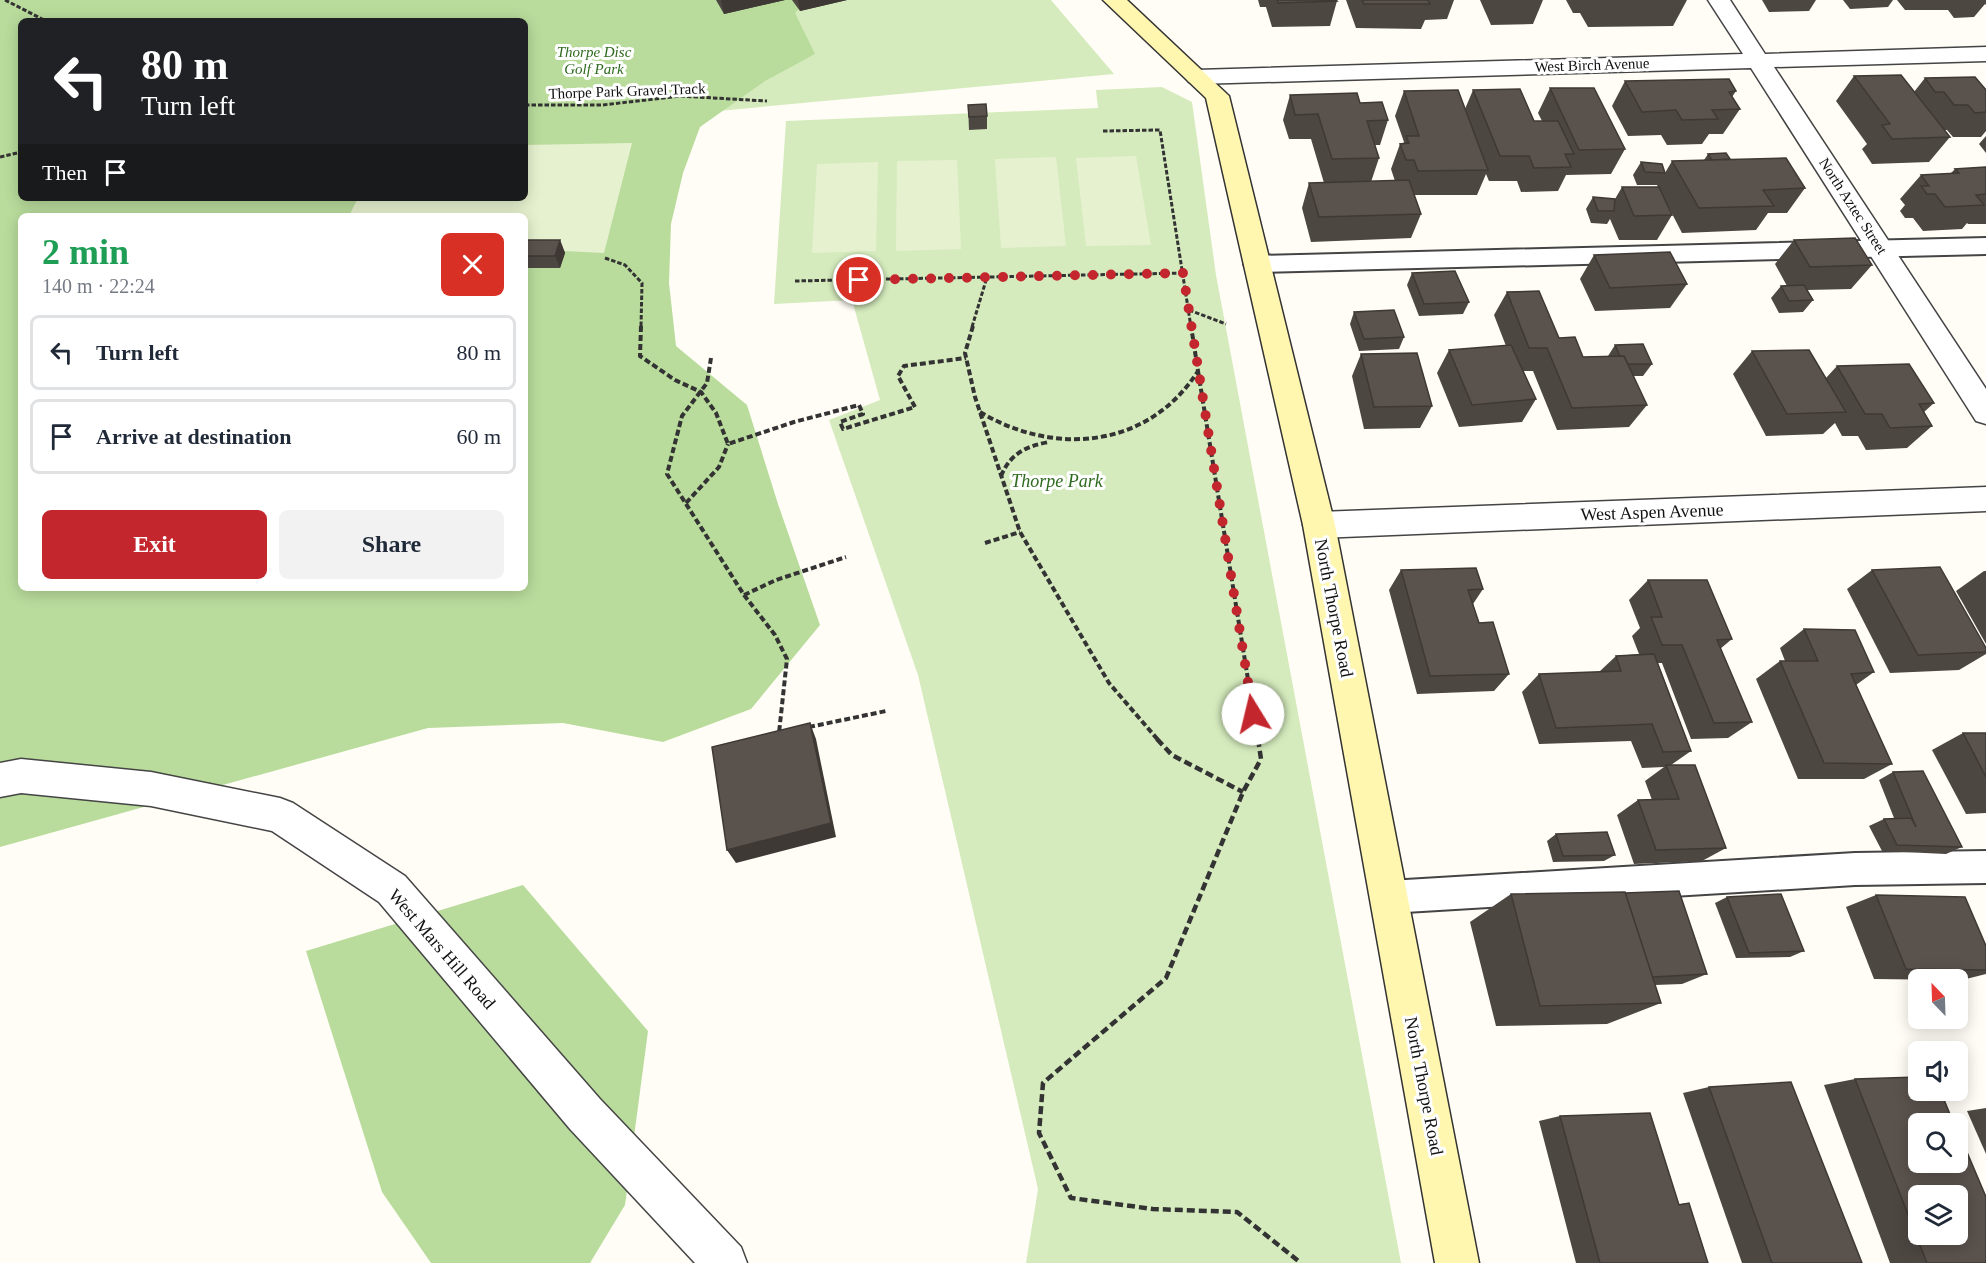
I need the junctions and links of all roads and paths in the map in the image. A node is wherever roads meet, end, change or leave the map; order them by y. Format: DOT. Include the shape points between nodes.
graph roads {
  1 [pos="5,0"];
  2 [pos="1114,0"];
  3 [pos="1719,0"];
  4 [pos="40,18"];
  5 [pos="1986,54"];
  6 [pos="1757,59"];
  7 [pos="1197,77"];
  8 [pos="767,101"];
  9 [pos="528,105"];
  10 [pos="1103,131"];
  11 [pos="18,153"];
  12 [pos="0,157"];
  13 [pos="1986,246"];
  14 [pos="1881,249"];
  15 [pos="605,258"];
  16 [pos="1255,264"];
  17 [pos="1183,273"];
  18 [pos="987,277"];
  19 [pos="795,281"];
  20 [pos="1189,310"];
  21 [pos="1226,324"];
  22 [pos="711,358"];
  23 [pos="966,358"];
  24 [pos="1198,371"];
  25 [pos="701,392"];
  26 [pos="980,412"];
  27 [pos="1986,413"];
  28 [pos="1053,441"];
  29 [pos="728,444"];
  30 [pos="1000,476"];
  31 [pos="1986,499"];
  32 [pos="686,503"];
  33 [pos="1319,525"];
  34 [pos="1020,532"];
  35 [pos="985,543"];
  36 [pos="846,557"];
  37 [pos="744,595"];
  38 [pos="886,711"];
  39 [pos="800,729"];
  40 [pos="789,731"];
  41 [pos="0,780"];
  42 [pos="1243,792"];
  43 [pos="1986,867"];
  44 [pos="1389,897"];
  45 [pos="725,1263"];
  46 [pos="1301,1263"];
  47 [pos="1457,1263"];
  1 -- 4 [label="path"];
  2 -- 7 [label="street, North Thorpe Road"];
  3 -- 6 [label="street, North Aztec Street"];
  5 -- 6 [label="street, West Birch Avenue"];
  6 -- 7 [label="street, West Birch Avenue"];
  6 -- 14 [label="street, North Aztec Street"];
  7 -- 16 [label="street, North Thorpe Road" via="1217,96"];
  8 -- 9 [label="path, Thorpe Park Gravel Track" via="680,96 602,105"];
  10 -- 17 [label="path" via="1160,130"];
  11 -- 12 [label="path"];
  13 -- 14 [label="lane"];
  14 -- 16 [label="lane"];
  14 -- 27 [label="street, North Aztec Street"];
  15 -- 25 [label="path" via="625,264 642,283 640,356"];
  16 -- 33 [label="street, North Thorpe Road"];
  17 -- 18 [label="path"];
  17 -- 20 [label="path"];
  18 -- 19 [label="path"];
  18 -- 23 [label="path"];
  20 -- 21 [label="path"];
  20 -- 24 [label="path"];
  22 -- 25 [label="path" via="707,383"];
  23 -- 26 [label="path"];
  23 -- 29 [label="path" via="903,366 898,376 915,407 843,429 840,422 863,414 860,405"];
  24 -- 28 [label="path" via="1173,405 1154,418 1085,440"];
  24 -- 42 [label="path" via="1261,759"];
  25 -- 29 [label="path" via="716,413"];
  25 -- 32 [label="path" via="682,416 668,474"];
  26 -- 28 [label="path" via="999,426"];
  26 -- 30 [label="path"];
  28 -- 30 [label="path" via="1020,450 1009,459"];
  29 -- 32 [label="path" via="719,467"];
  30 -- 34 [label="path"];
  31 -- 33 [label="street, West Aspen Avenue"];
  32 -- 37 [label="path"];
  33 -- 44 [label="street, North Thorpe Road"];
  34 -- 35 [label="path"];
  34 -- 42 [label="path" via="1109,682 1138,718 1172,755"];
  36 -- 37 [label="path"];
  37 -- 40 [label="path" via="776,635 787,659 779,734"];
  38 -- 39 [label="path"];
  41 -- 45 [label="street, West Mars Hill Road" via="21,776 151,789 279,814 373,876 392,889 585,1114"];
  42 -- 46 [label="path" via="1166,978 1043,1083 1039,1133 1071,1198 1153,1209 1237,1212"];
  43 -- 44 [label="lane" via="1855,869"];
  44 -- 47 [label="street, North Thorpe Road"];
}
